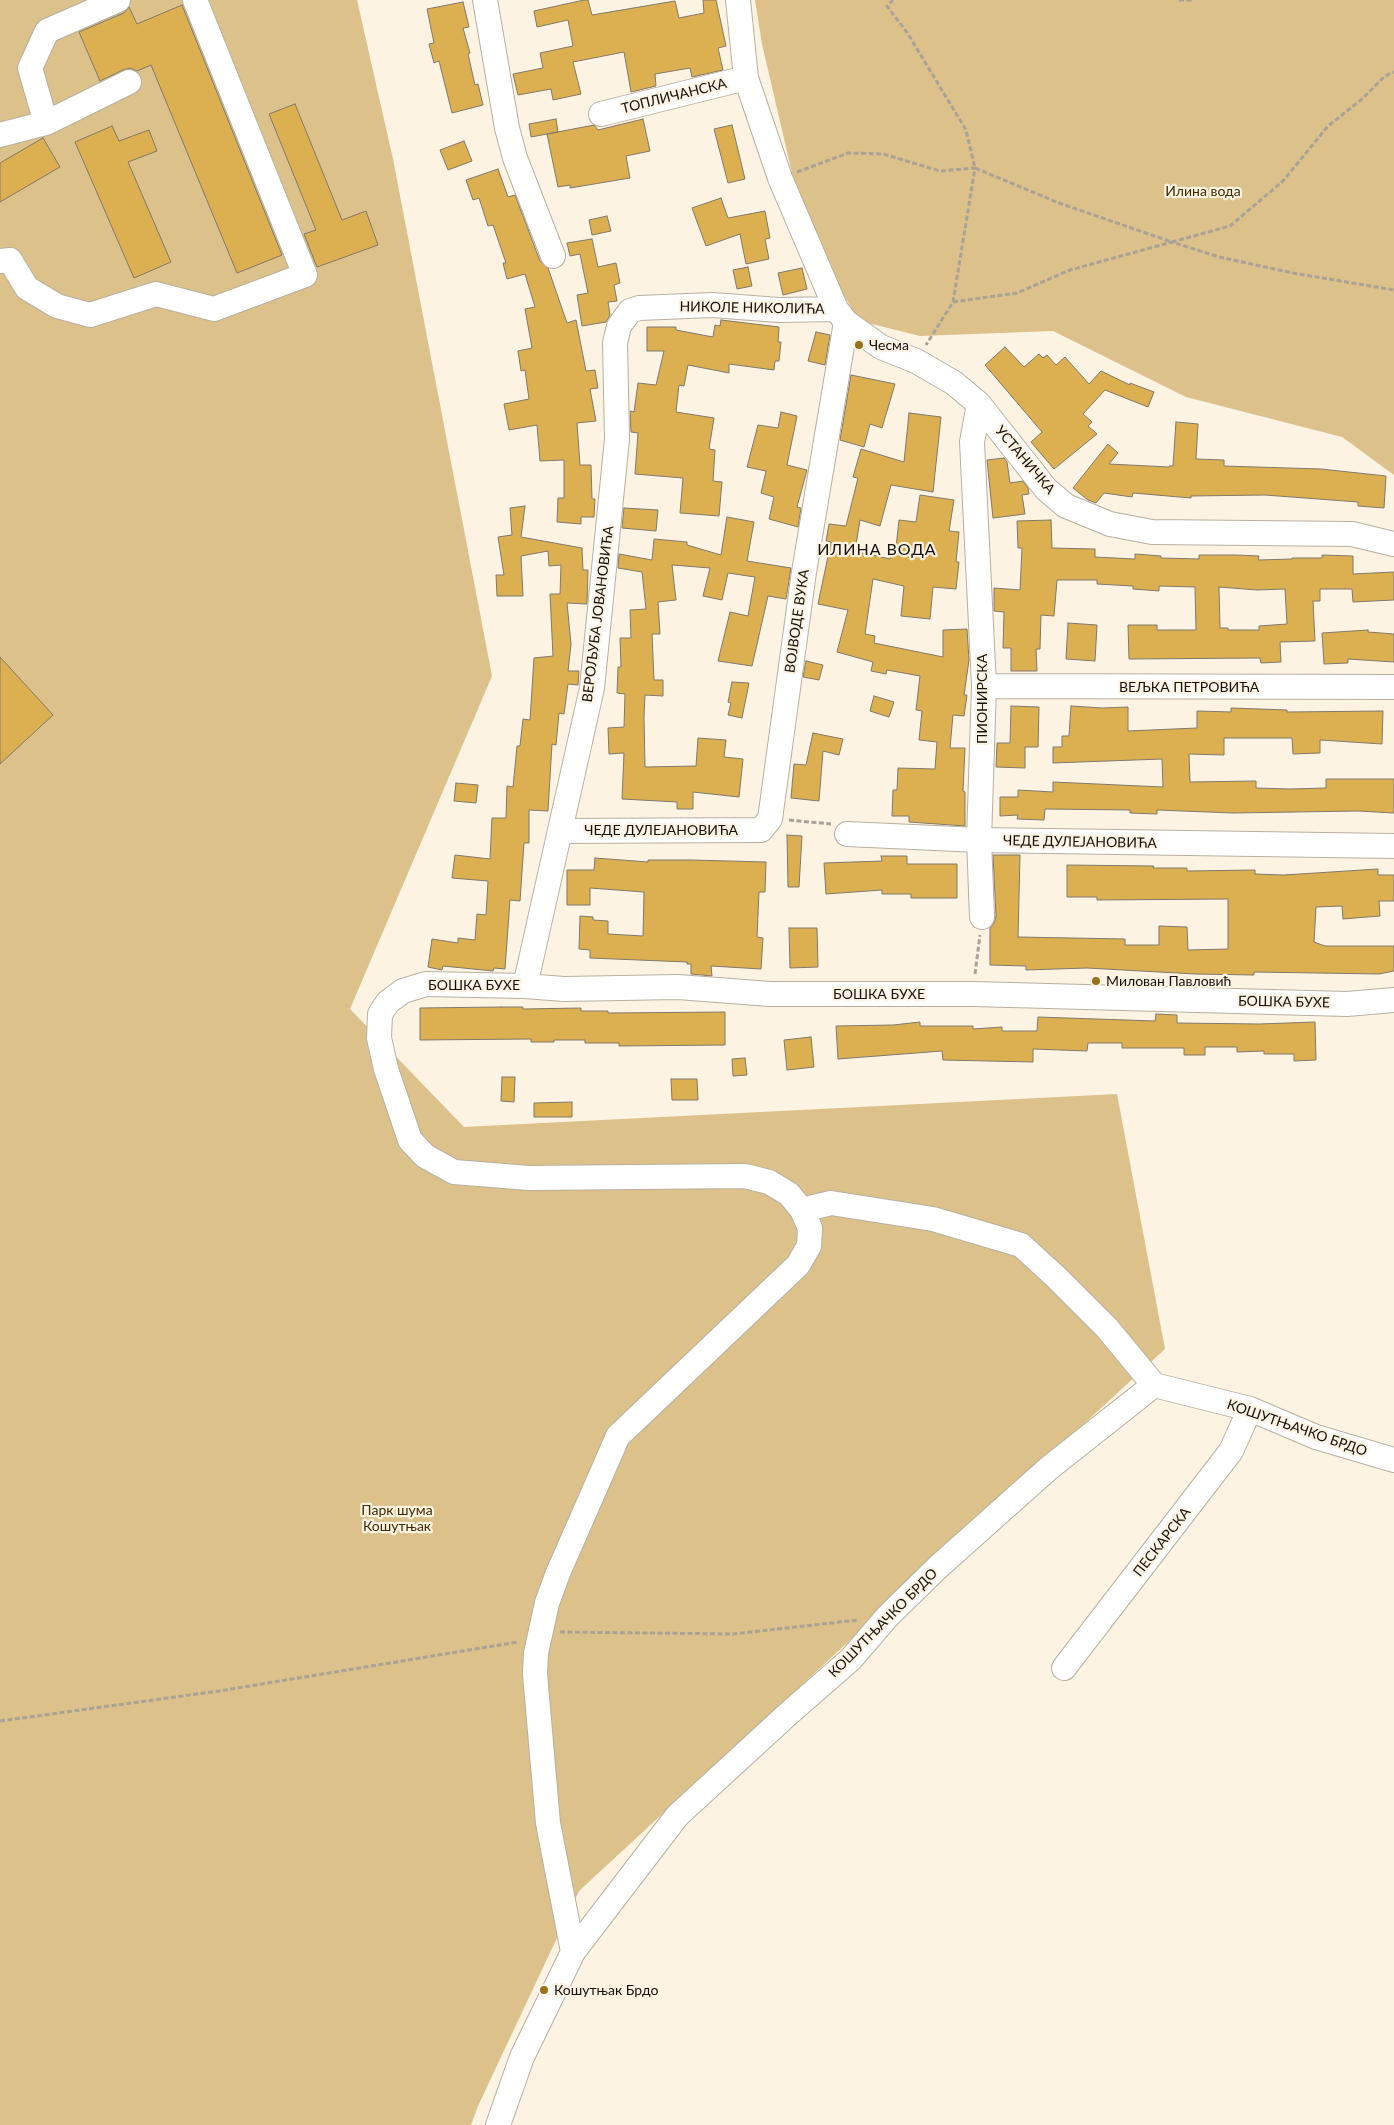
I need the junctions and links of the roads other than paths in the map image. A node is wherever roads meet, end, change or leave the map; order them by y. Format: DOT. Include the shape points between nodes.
graph roads {
  1 [pos="118,0"];
  2 [pos="195,0"];
  3 [pos="485,0"];
  4 [pos="738,0"];
  5 [pos="746,78"];
  6 [pos="129,82"];
  7 [pos="601,114"];
  8 [pos="46,123"];
  9 [pos="0,135"];
  10 [pos="553,256"];
  11 [pos="0,261"];
  12 [pos="639,308"];
  13 [pos="841,316"];
  14 [pos="979,404"];
  15 [pos="1394,544"];
  16 [pos="984,686"];
  17 [pos="1394,688"];
  18 [pos="766,824"];
  19 [pos="561,830"];
  20 [pos="847,834"];
  21 [pos="979,840"];
  22 [pos="1394,846"];
  23 [pos="982,917"];
  24 [pos="525,986"];
  25 [pos="1394,1000"];
  26 [pos="802,1210"];
  27 [pos="1154,1385"];
  28 [pos="1250,1409"];
  29 [pos="1394,1460"];
  30 [pos="1064,1668"];
  31 [pos="573,1952"];
  32 [pos="498,2125"];
  1 -- 8 [label="street" via="47,31 30,68"];
  2 -- 11 [label="street" via="305,275 214,309 156,294 90,315 57,306 27,288 10,260"];
  3 -- 10 [label="street" via="507,128 515,158"];
  4 -- 5 [label="street"];
  5 -- 7 [label="street, ТОПЛИЧАНСКА"];
  5 -- 13 [label="street" via="780,178"];
  6 -- 8 [label="street"];
  8 -- 9 [label="street"];
  12 -- 13 [label="street, НИКОЛЕ НИКОЛИЋА" via="712,305"];
  12 -- 19 [label="street, ВЕРОЉУБА ЈОВАНОВИЋА" via="625,316 615,338 617,438 597,647 592,688"];
  13 -- 14 [label="street, УСТАНИЧКА" via="882,347 916,360 954,383"];
  13 -- 18 [label="street, ВОЈВОДЕ ВУКА"];
  14 -- 15 [label="street, УСТАНИЧКА" via="1046,489 1066,506 1110,524 1152,532 1352,534"];
  14 -- 16 [label="street, ПИОНИРСКА" via="972,442"];
  16 -- 17 [label="street, ВЕЉКА ПЕТРОВИЋА"];
  16 -- 21 [label="street, ПИОНИРСКА"];
  18 -- 19 [label="street, ЧЕДЕ ДУЛЕЈАНОВИЋА"];
  19 -- 24 [label="street, ВЕРОЉУБА ЈОВАНОВИЋА"];
  20 -- 21 [label="street, ЧЕДЕ ДУЛЕЈАНОВИЋА"];
  21 -- 22 [label="street, ЧЕДЕ ДУЛЕЈАНОВИЋА"];
  21 -- 23 [label="street, ПИОНИРСКА"];
  24 -- 25 [label="street, БОШКА БУХЕ" via="564,989 678,987 770,994 973,994 1347,1004"];
  24 -- 26 [label="street, БОШКА БУХЕ" via="426,984 403,991 388,1002 380,1014 379,1038 386,1069 410,1140 425,1156 454,1172 529,1178 745,1176 769,1182 789,1194"];
  26 -- 27 [label="street" via="831,1203 933,1219 1021,1245 1107,1328"];
  26 -- 31 [label="street" via="810,1228 809,1246 798,1265 618,1436 546,1603 535,1674 548,1823"];
  27 -- 28 [label="street, КОШУТЊАЧКО БРДО"];
  27 -- 31 [label="street, КОШУТЊАЧКО БРДО" via="1049,1468 936,1568 851,1659 677,1816"];
  28 -- 29 [label="street, КОШУТЊАЧКО БРДО" via="1316,1437"];
  28 -- 30 [label="street, ПЕСКАРСКА" via="1231,1451"];
  31 -- 32 [label="street, КОШУТЊАЧКО БРДО" via="522,2057"];
}
